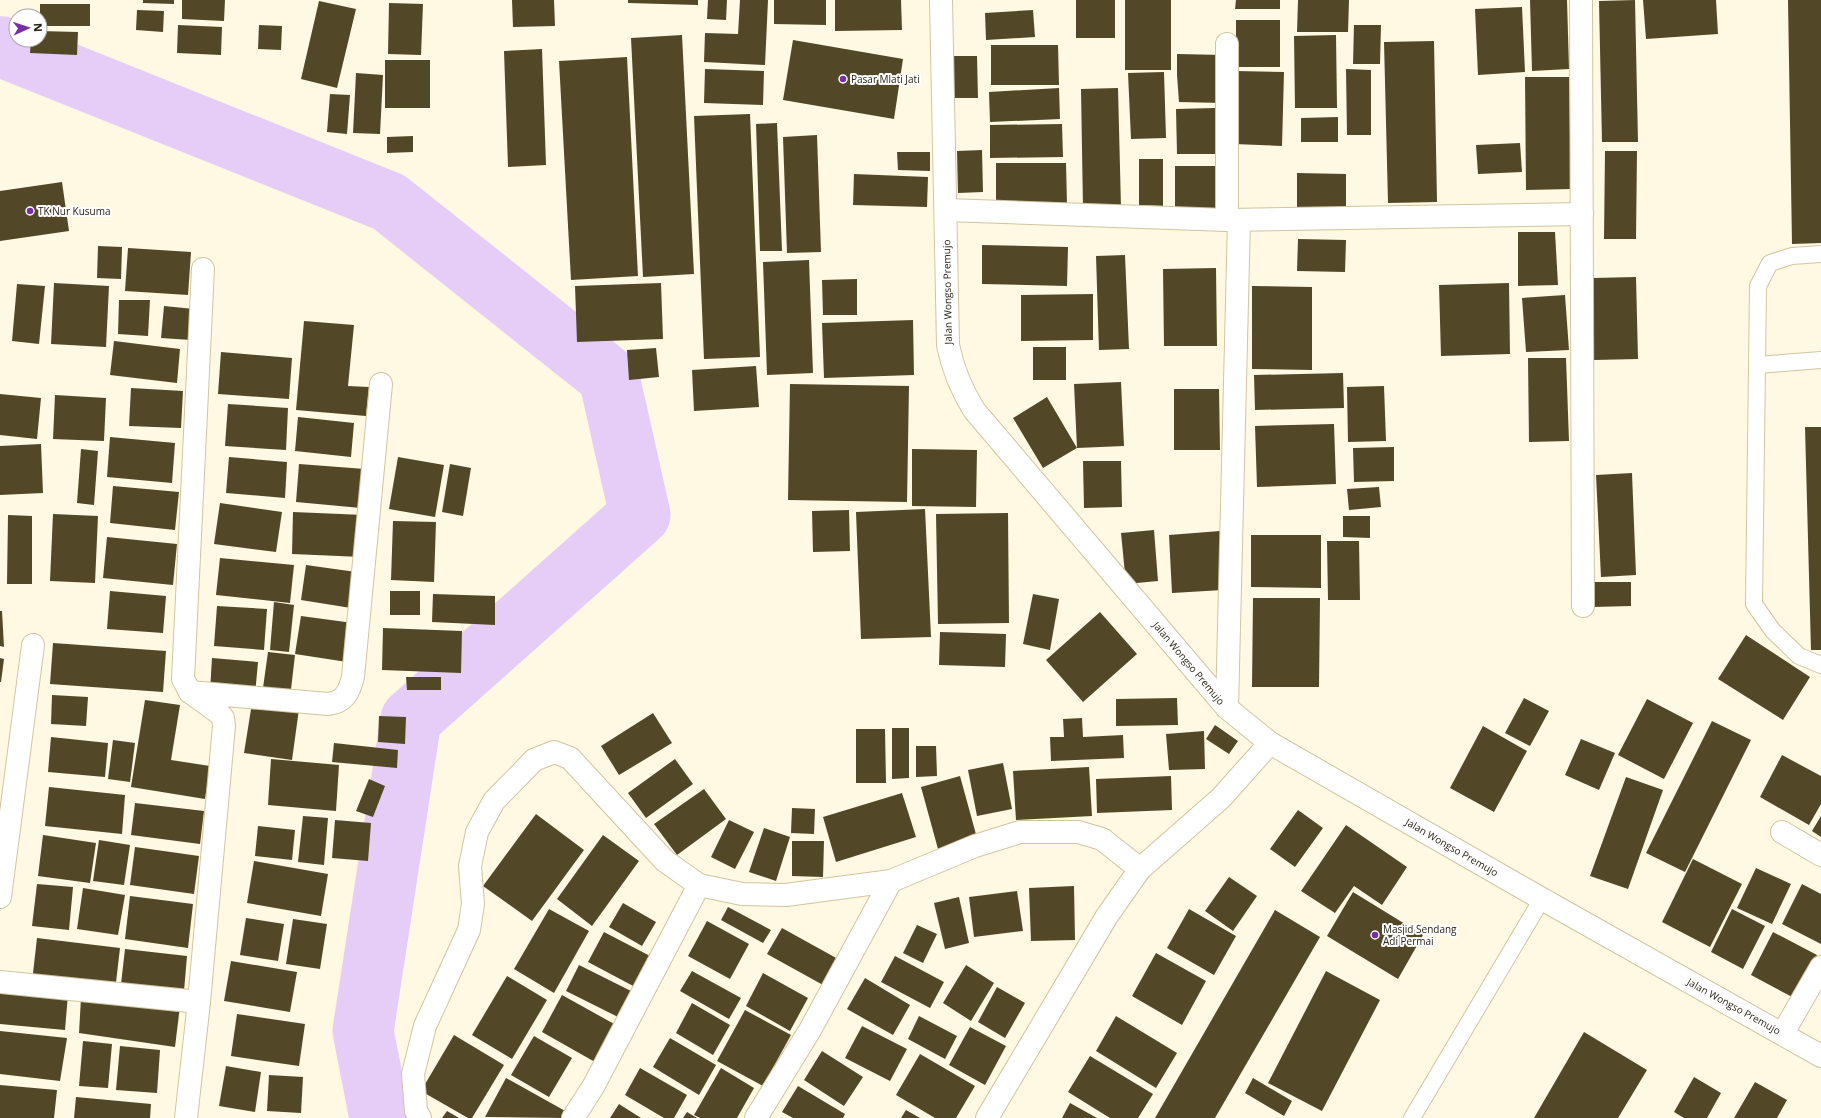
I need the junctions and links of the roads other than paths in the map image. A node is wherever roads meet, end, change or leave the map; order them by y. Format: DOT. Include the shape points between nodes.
graph roads {
  1 [pos="941,0"];
  2 [pos="1581,0"];
  3 [pos="1227,44"];
  4 [pos="946,210"];
  5 [pos="1582,214"];
  6 [pos="1233,220"];
  7 [pos="1821,254"];
  8 [pos="203,269"];
  9 [pos="1821,360"];
  10 [pos="1757,365"];
  11 [pos="381,384"];
  12 [pos="1583,606"];
  13 [pos="33,645"];
  14 [pos="1821,665"];
  15 [pos="190,692"];
  16 [pos="1227,708"];
  17 [pos="1270,743"];
  18 [pos="1782,832"];
  19 [pos="1821,855"];
  20 [pos="1140,869"];
  21 [pos="891,881"];
  22 [pos="699,885"];
  23 [pos="0,897"];
  24 [pos="1542,899"];
  25 [pos="1821,967"];
  26 [pos="0,982"];
  27 [pos="199,1002"];
  28 [pos="1783,1033"];
  29 [pos="1821,1056"];
  30 [pos="186,1118"];
  31 [pos="420,1118"];
  32 [pos="573,1118"];
  33 [pos="756,1118"];
  34 [pos="987,1118"];
  35 [pos="1412,1118"];
  1 -- 4 [label="street, Jalan Wongso Premujo"];
  2 -- 5 [label="street"];
  3 -- 6 [label="street"];
  4 -- 6 [label="street"];
  4 -- 16 [label="street, Jalan Wongso Premujo" via="948,345 952,367 961,389 974,410"];
  5 -- 6 [label="street"];
  5 -- 12 [label="street"];
  6 -- 16 [label="street"];
  7 -- 10 [label="lane" via="1792,256 1770,264 1758,286"];
  8 -- 15 [label="street" via="183,679"];
  9 -- 10 [label="lane"];
  10 -- 14 [label="lane" via="1754,604 1773,631 1799,656"];
  11 -- 15 [label="street" via="350,690 345,698 328,704"];
  13 -- 23 [label="street"];
  15 -- 27 [label="street" via="219,713 224,726"];
  16 -- 17 [label="street, Jalan Wongso Premujo"];
  17 -- 20 [label="street" via="1221,798"];
  17 -- 24 [label="street, Jalan Wongso Premujo"];
  18 -- 19 [label="street"];
  20 -- 21 [label="street" via="1102,840 1078,832 1020,832 975,846"];
  20 -- 34 [label="street" via="1107,916"];
  21 -- 22 [label="street" via="786,895 742,894"];
  21 -- 33 [label="street" via="810,1030"];
  22 -- 31 [label="street" via="665,861 570,758 554,752 534,760 494,801 477,832 470,866 473,904 468,930 425,1026 413,1074 416,1111"];
  22 -- 32 [label="street" via="593,1087"];
  24 -- 28 [label="street, Jalan Wongso Premujo"];
  24 -- 35 [label="lane"];
  25 -- 28 [label="street"];
  26 -- 27 [label="street"];
  27 -- 30 [label="street"];
  28 -- 29 [label="street, Jalan Wongso Premujo"];
}
